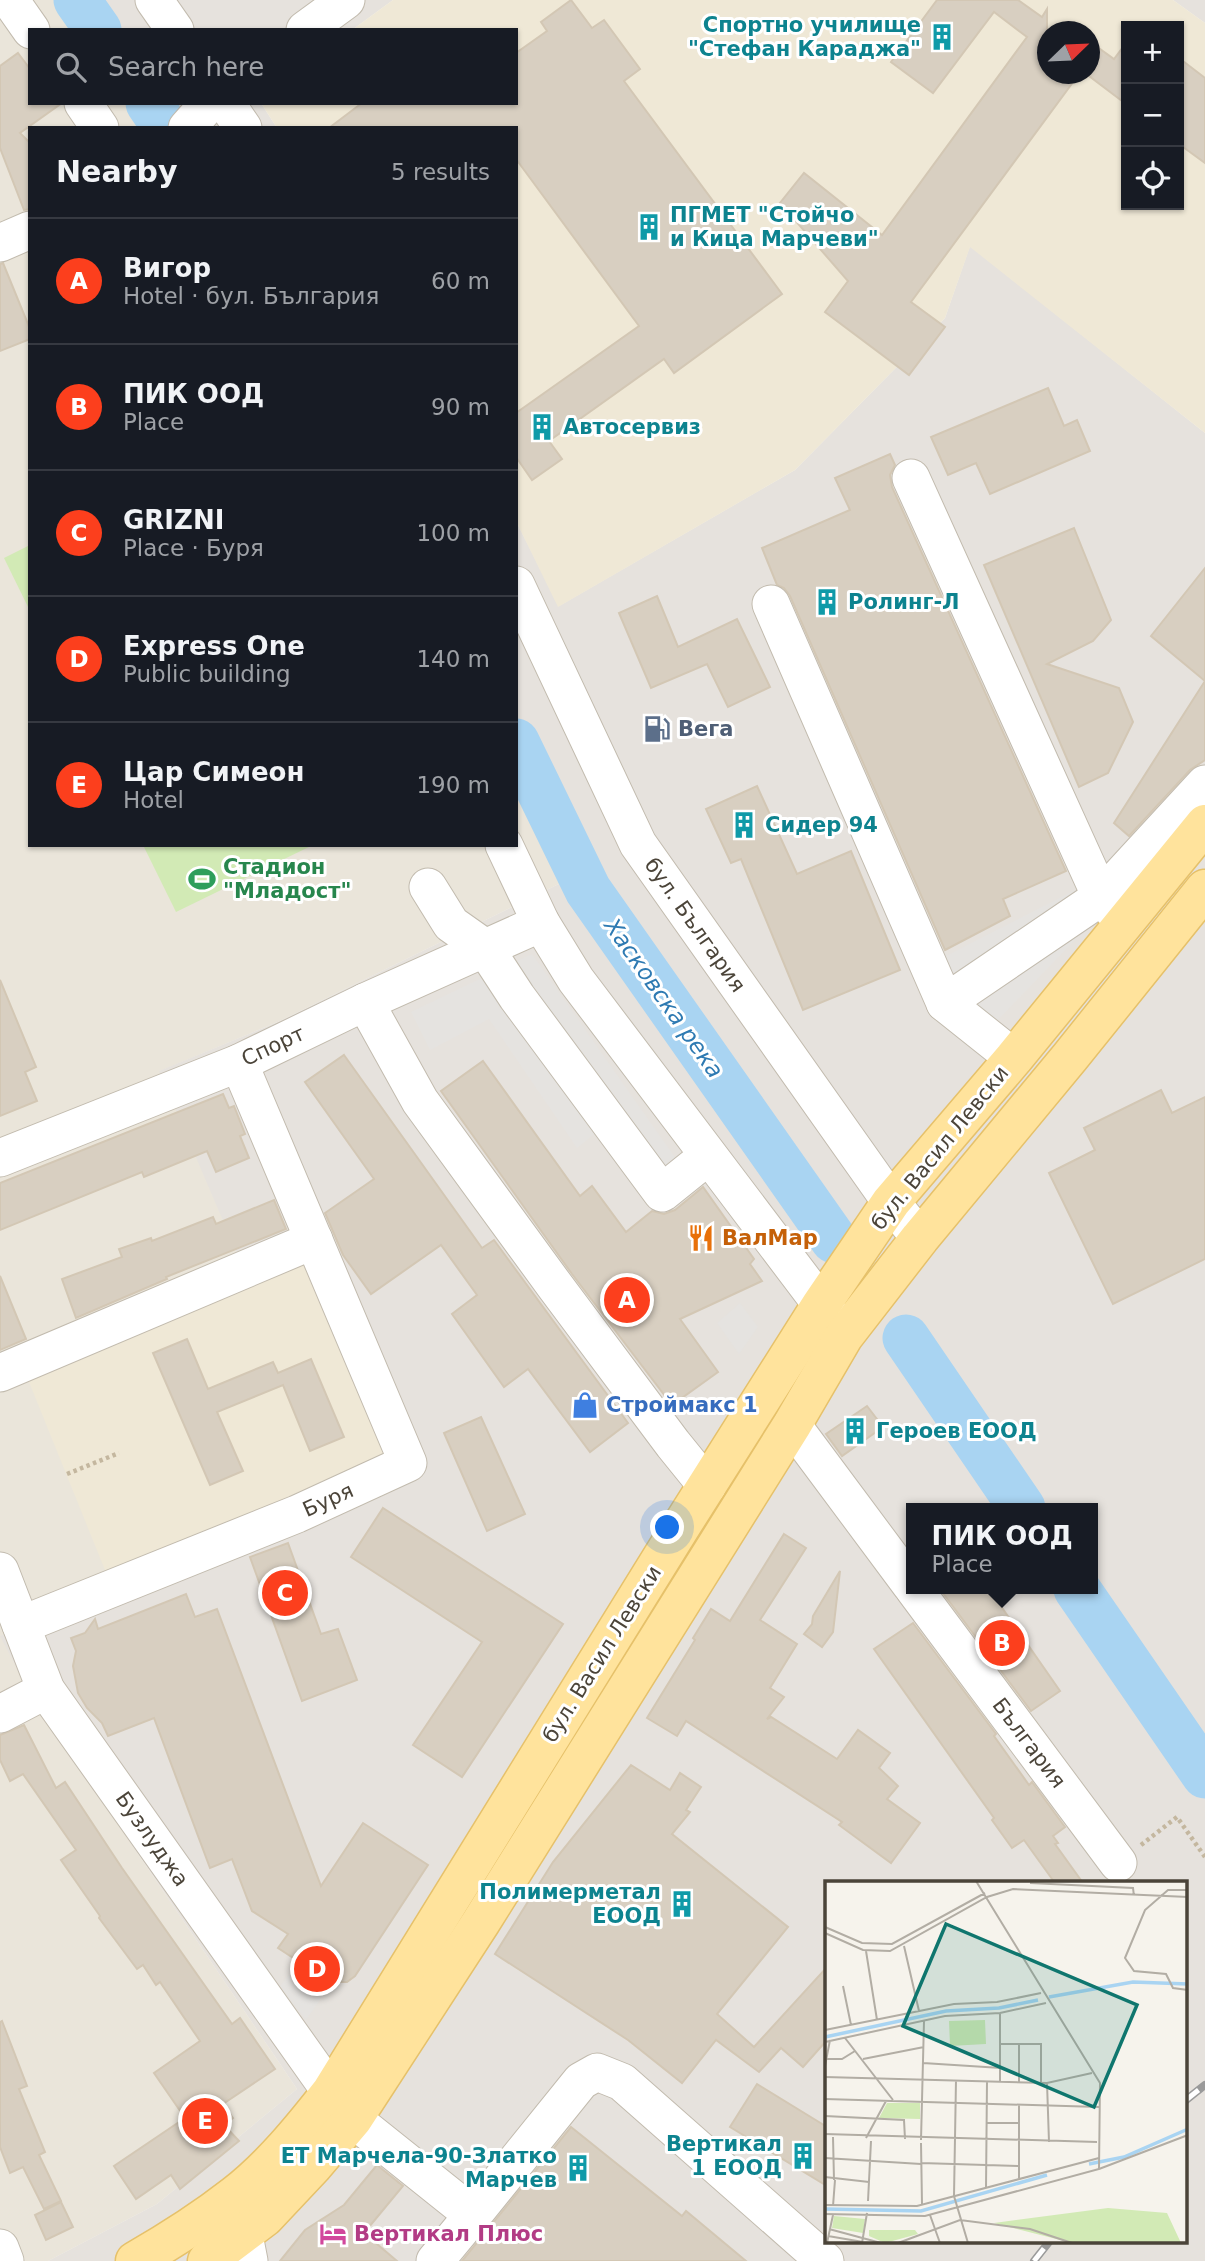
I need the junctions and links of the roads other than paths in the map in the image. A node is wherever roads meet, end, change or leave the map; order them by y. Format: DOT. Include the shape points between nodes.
graph roads {
  1 [pos="154,0"];
  2 [pos="346,0"];
  3 [pos="174,28"];
  4 [pos="307,28"];
  5 [pos="84,105"];
  6 [pos="206,105"];
  7 [pos="227,105"];
  8 [pos="99,126"];
  9 [pos="189,126"];
  10 [pos="242,126"];
  11 [pos="28,231"];
  12 [pos="0,243"];
  13 [pos="911,478"];
  14 [pos="518,589"];
  15 [pos="771,604"];
  16 [pos="1205,784"];
  17 [pos="1205,824"];
  18 [pos="505,847"];
  19 [pos="428,887"];
  20 [pos="1205,889"];
  21 [pos="1112,909"];
  22 [pos="541,923"];
  23 [pos="485,948"];
  24 [pos="365,1002"];
  25 [pos="945,1003"];
  26 [pos="1014,1058"];
  27 [pos="239,1063"];
  28 [pos="708,1156"];
  29 [pos="0,1158"];
  30 [pos="891,1202"];
  31 [pos="920,1238"];
  32 [pos="314,1240"];
  33 [pos="821,1305"];
  34 [pos="844,1336"];
  35 [pos="0,1373"];
  36 [pos="792,1425"];
  37 [pos="707,1486"];
  38 [pos="0,1571"];
  39 [pos="906,1579"];
  40 [pos="917,1594"];
  41 [pos="21,1625"];
  42 [pos="46,1690"];
  43 [pos="0,1714"];
  44 [pos="1118,1863"];
  45 [pos="342,2106"];
  46 [pos="474,2215"];
  47 [pos="0,2248"];
  48 [pos="246,2248"];
  49 [pos="5,2261"];
  50 [pos="135,2261"];
  51 [pos="207,2261"];
  52 [pos="435,2261"];
  53 [pos="825,2261"];
  1 -- 3 [label="street"];
  2 -- 4 [label="street"];
  5 -- 8 [label="street"];
  6 -- 9 [label="street"];
  7 -- 10 [label="street"];
  11 -- 12 [label="street"];
  13 -- 21 [label="street"];
  14 -- 30 [label="street, бул. България" via="638,844"];
  15 -- 25 [label="street"];
  16 -- 21 [label="street"];
  17 -- 21 [label="main road, бул. Васил Левски"];
  18 -- 22 [label="street"];
  19 -- 23 [label="street" via="451,924"];
  20 -- 31 [label="main road, бул. Васил Левски"];
  21 -- 25 [label="street"];
  21 -- 26 [label="main road, бул. Васил Левски"];
  22 -- 23 [label="street, Спорт"];
  22 -- 28 [label="street" via="576,980"];
  23 -- 24 [label="street, Спорт"];
  23 -- 28 [label="street" via="662,1193"];
  24 -- 27 [label="street, Спорт"];
  24 -- 37 [label="street" via="420,1101"];
  25 -- 26 [label="street"];
  26 -- 30 [label="main road, бул. Васил Левски"];
  27 -- 29 [label="street, Спорт"];
  27 -- 32 [label="street, Буря"];
  28 -- 33 [label="street"];
  30 -- 31 [label="street, бул. България"];
  30 -- 33 [label="main road, бул. Васил Левски"];
  31 -- 34 [label="main road, бул. Васил Левски"];
  32 -- 35 [label="street"];
  32 -- 41 [label="street, Буря" via="408,1463 284,1519"];
  33 -- 34 [label="street"];
  33 -- 37 [label="main road, бул. Васил Левски"];
  34 -- 36 [label="main road, бул. Васил Левски"];
  36 -- 39 [label="street, България"];
  36 -- 45 [label="main road, бул. Васил Левски" via="481,1922"];
  37 -- 45 [label="main road, бул. Васил Левски"];
  38 -- 41 [label="street, Бузлуджа"];
  40 -- 44 [label="street, България"];
  41 -- 42 [label="street, Бузлуджа"];
  42 -- 43 [label="street"];
  42 -- 45 [label="street, Бузлуджа"];
  45 -- 46 [label="street, Бузлуджа"];
  45 -- 48 [label="main road, бул. Васил Левски" via="304,2177 265,2217"];
  45 -- 50 [label="main road, бул. Васил Левски" via="237,2194"];
  46 -- 52 [label="street"];
  46 -- 53 [label="street" via="581,2081 597,2072 622,2082"];
  47 -- 49 [label="street"];
  48 -- 51 [label="main road, бул. Васил Левски"];
}
